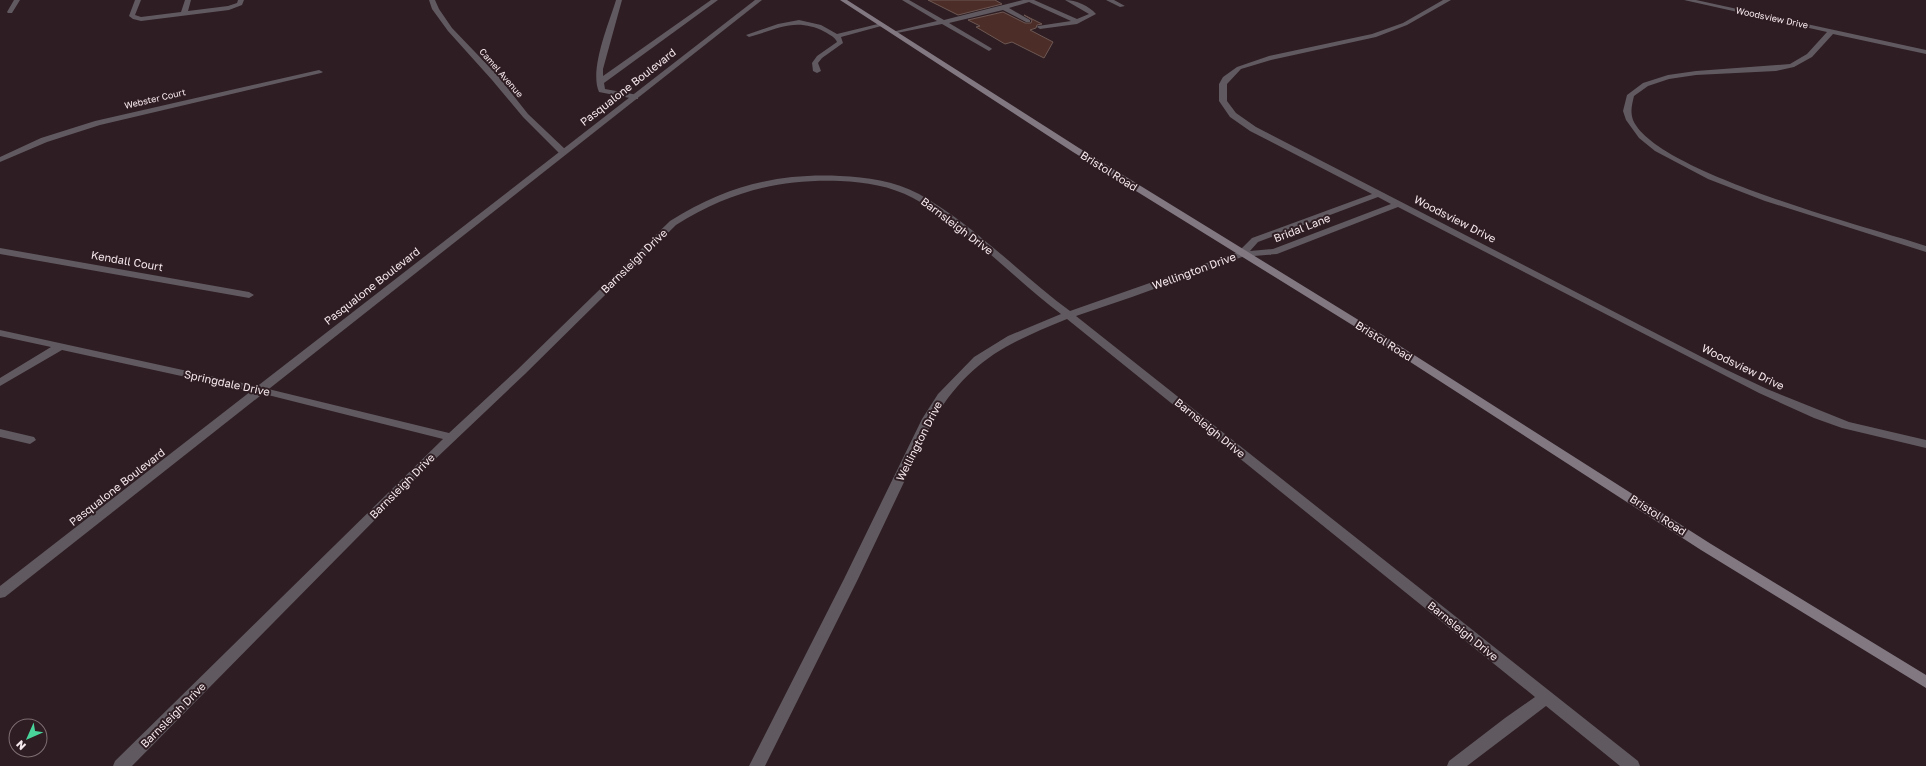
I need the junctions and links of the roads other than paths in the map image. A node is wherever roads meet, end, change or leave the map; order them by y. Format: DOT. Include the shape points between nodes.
graph roads {
  1 [pos="17,0"];
  2 [pos="138,0"];
  3 [pos="188,0"];
  4 [pos="241,0"];
  5 [pos="432,0"];
  6 [pos="619,0"];
  7 [pos="715,0"];
  8 [pos="759,0"];
  9 [pos="843,0"];
  10 [pos="905,0"];
  11 [pos="1029,0"];
  12 [pos="1068,0"];
  13 [pos="1109,0"];
  14 [pos="1448,0"];
  15 [pos="1687,0"];
  16 [pos="1122,6"];
  17 [pos="1004,8"];
  18 [pos="10,12"];
  19 [pos="184,14"];
  20 [pos="1028,21"];
  21 [pos="1075,21"];
  22 [pos="943,22"];
  23 [pos="882,25"];
  24 [pos="1040,27"];
  25 [pos="1832,31"];
  26 [pos="894,33"];
  27 [pos="749,35"];
  28 [pos="836,36"];
  29 [pos="989,49"];
  30 [pos="1926,52"];
  31 [pos="817,71"];
  32 [pos="319,72"];
  33 [pos="600,82"];
  34 [pos="635,97"];
  35 [pos="564,152"];
  36 [pos="0,160"];
  37 [pos="1379,194"];
  38 [pos="1399,204"];
  39 [pos="1926,249"];
  40 [pos="0,251"];
  41 [pos="1241,254"];
  42 [pos="249,295"];
  43 [pos="1068,315"];
  44 [pos="0,333"];
  45 [pos="59,347"];
  46 [pos="0,383"];
  47 [pos="260,390"];
  48 [pos="0,433"];
  49 [pos="452,437"];
  50 [pos="30,440"];
  51 [pos="1926,444"];
  52 [pos="0,593"];
  53 [pos="1926,682"];
  54 [pos="1546,698"];
  55 [pos="121,766"];
  56 [pos="757,766"];
  57 [pos="1455,766"];
  58 [pos="1632,766"];
  1 -- 18 [label="street"];
  2 -- 19 [label="street" via="132,16 135,18"];
  3 -- 19 [label="street"];
  4 -- 19 [label="street" via="240,4 229,8"];
  5 -- 35 [label="street, Camel Avenue" via="436,12 519,108"];
  6 -- 33 [label="street" via="599,69"];
  7 -- 33 [label="street"];
  8 -- 34 [label="street, Pasqualone Boulevard"];
  9 -- 23 [label="main road, Bristol Road"];
  10 -- 22 [label="street"];
  11 -- 17 [label="street"];
  11 -- 21 [label="street"];
  12 -- 21 [label="street" via="1093,14"];
  13 -- 16 [label="street"];
  14 -- 37 [label="street, Woodsview Drive" via="1405,24 1374,36 1255,62 1239,68 1223,84 1222,101 1233,116"];
  15 -- 25 [label="street, Woodsview Drive"];
  17 -- 20 [label="street"];
  17 -- 22 [label="street"];
  21 -- 24 [label="street" via="1060,26"];
  22 -- 26 [label="street"];
  22 -- 29 [label="street"];
  23 -- 26 [label="main road, Bristol Road"];
  23 -- 28 [label="street"];
  25 -- 30 [label="street, Woodsview Drive"];
  25 -- 39 [label="street" via="1811,55 1792,66 1686,74 1649,82 1638,88 1630,97 1626,104 1628,116 1633,126 1653,147 1688,167 1760,196"];
  26 -- 41 [label="main road, Bristol Road"];
  27 -- 28 [label="street" via="801,22 812,23"];
  28 -- 31 [label="street" via="840,43 819,57 815,63"];
  32 -- 36 [label="street, Webster Court" via="98,123 44,140"];
  33 -- 34 [label="street" via="602,90"];
  34 -- 35 [label="street, Pasqualone Boulevard"];
  35 -- 47 [label="street, Pasqualone Boulevard"];
  37 -- 38 [label="street, Woodsview Drive"];
  37 -- 41 [label="street, Bridal Lane" via="1254,240"];
  38 -- 41 [label="street, Bridal Lane" via="1274,252"];
  38 -- 51 [label="street, Woodsview Drive" via="1763,391 1818,415"];
  40 -- 42 [label="street, Kendall Court"];
  41 -- 43 [label="street, Wellington Drive"];
  41 -- 53 [label="main road, Bristol Road" via="1374,334 1706,547"];
  43 -- 49 [label="street, Barnsleigh Drive" via="946,216 915,196 894,187 861,180 832,178 789,178 756,184 726,194 673,223"];
  43 -- 54 [label="street, Barnsleigh Drive"];
  43 -- 56 [label="street, Wellington Drive" via="1012,338 978,359 942,396"];
  44 -- 45 [label="street, Springdale Drive"];
  45 -- 46 [label="street"];
  45 -- 47 [label="street, Springdale Drive"];
  47 -- 49 [label="street, Springdale Drive"];
  47 -- 52 [label="street, Pasqualone Boulevard"];
  48 -- 50 [label="street"];
  49 -- 55 [label="street, Barnsleigh Drive"];
  54 -- 57 [label="street" via="1510,722"];
  54 -- 58 [label="street, Barnsleigh Drive"];
}
